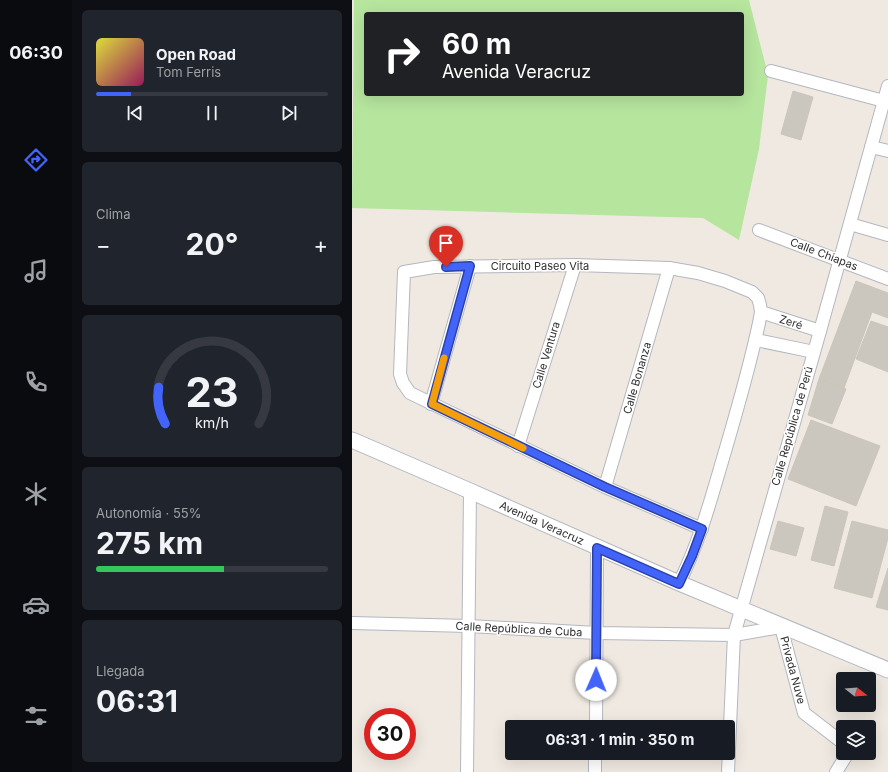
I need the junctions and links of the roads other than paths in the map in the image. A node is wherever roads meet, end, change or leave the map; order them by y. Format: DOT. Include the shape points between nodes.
graph roads {
  1 [pos="771,71"];
  2 [pos="888,86"];
  3 [pos="884,101"];
  4 [pos="871,146"];
  5 [pos="888,151"];
  6 [pos="850,224"];
  7 [pos="759,230"];
  8 [pos="888,235"];
  9 [pos="839,260"];
  10 [pos="575,265"];
  11 [pos="470,266"];
  12 [pos="669,268"];
  13 [pos="888,279"];
  14 [pos="761,312"];
  15 [pos="820,332"];
  16 [pos="756,340"];
  17 [pos="814,352"];
  18 [pos="432,404"];
  19 [pos="352,440"];
  20 [pos="518,446"];
  21 [pos="605,487"];
  22 [pos="470,491"];
  23 [pos="702,529"];
  24 [pos="597,548"];
  25 [pos="679,584"];
  26 [pos="740,608"];
  27 [pos="352,623"];
  28 [pos="469,626"];
  29 [pos="781,627"];
  30 [pos="597,633"];
  31 [pos="734,635"];
  32 [pos="888,670"];
  33 [pos="596,720"];
  34 [pos="836,738"];
  35 [pos="595,760"];
  36 [pos="844,760"];
  37 [pos="467,772"];
  38 [pos="595,772"];
  39 [pos="728,772"];
  40 [pos="836,772"];
  1 -- 3 [label="street"];
  2 -- 3 [label="street, Calle República de Perú"];
  3 -- 4 [label="street, Calle República de Perú"];
  4 -- 5 [label="street"];
  4 -- 6 [label="street, Calle República de Perú"];
  6 -- 8 [label="street"];
  6 -- 9 [label="street, Calle República de Perú"];
  7 -- 9 [label="street, Calle Chiapas"];
  9 -- 13 [label="street, Calle Chiapas"];
  9 -- 15 [label="street, Calle República de Perú"];
  10 -- 11 [label="street, Circuito Paseo Vita"];
  10 -- 12 [label="street, Circuito Paseo Vita"];
  10 -- 20 [label="street, Calle Ventura"];
  11 -- 18 [label="street"];
  11 -- 18 [label="street, Circuito Paseo Vita" via="434,267 404,272 400,374 402,383 410,393"];
  12 -- 14 [label="street, Circuito Paseo Vita" via="698,273 752,292 758,298"];
  12 -- 21 [label="street, Calle Bonanza"];
  14 -- 15 [label="street, Zeré"];
  14 -- 16 [label="street"];
  15 -- 17 [label="street, Calle República de Perú"];
  16 -- 17 [label="street"];
  16 -- 23 [label="street"];
  17 -- 26 [label="street, Calle República de Perú"];
  18 -- 20 [label="street, Circuito Paseo Vita"];
  19 -- 22 [label="street, Avenida Veracruz"];
  20 -- 21 [label="street, Circuito Paseo Vita"];
  21 -- 23 [label="street, Circuito Paseo Vita"];
  22 -- 24 [label="street, Avenida Veracruz"];
  22 -- 28 [label="street"];
  23 -- 25 [label="street"];
  24 -- 25 [label="street, Avenida Veracruz"];
  24 -- 30 [label="street"];
  25 -- 26 [label="street, Avenida Veracruz"];
  26 -- 29 [label="street, Avenida Veracruz"];
  26 -- 31 [label="street, Calle República de Perú"];
  27 -- 28 [label="street, Calle República de Cuba"];
  28 -- 30 [label="street, Calle República de Cuba"];
  28 -- 37 [label="street"];
  29 -- 31 [label="street, Calle República de Cuba"];
  29 -- 32 [label="street, Avenida Veracruz"];
  29 -- 34 [label="street, Privada Nuve" via="804,713"];
  30 -- 31 [label="street, Calle República de Cuba"];
  30 -- 33 [label="street"];
  31 -- 39 [label="street, Calle República de Perú"];
  35 -- 38 [label="street"];
  36 -- 40 [label="street"];
}
